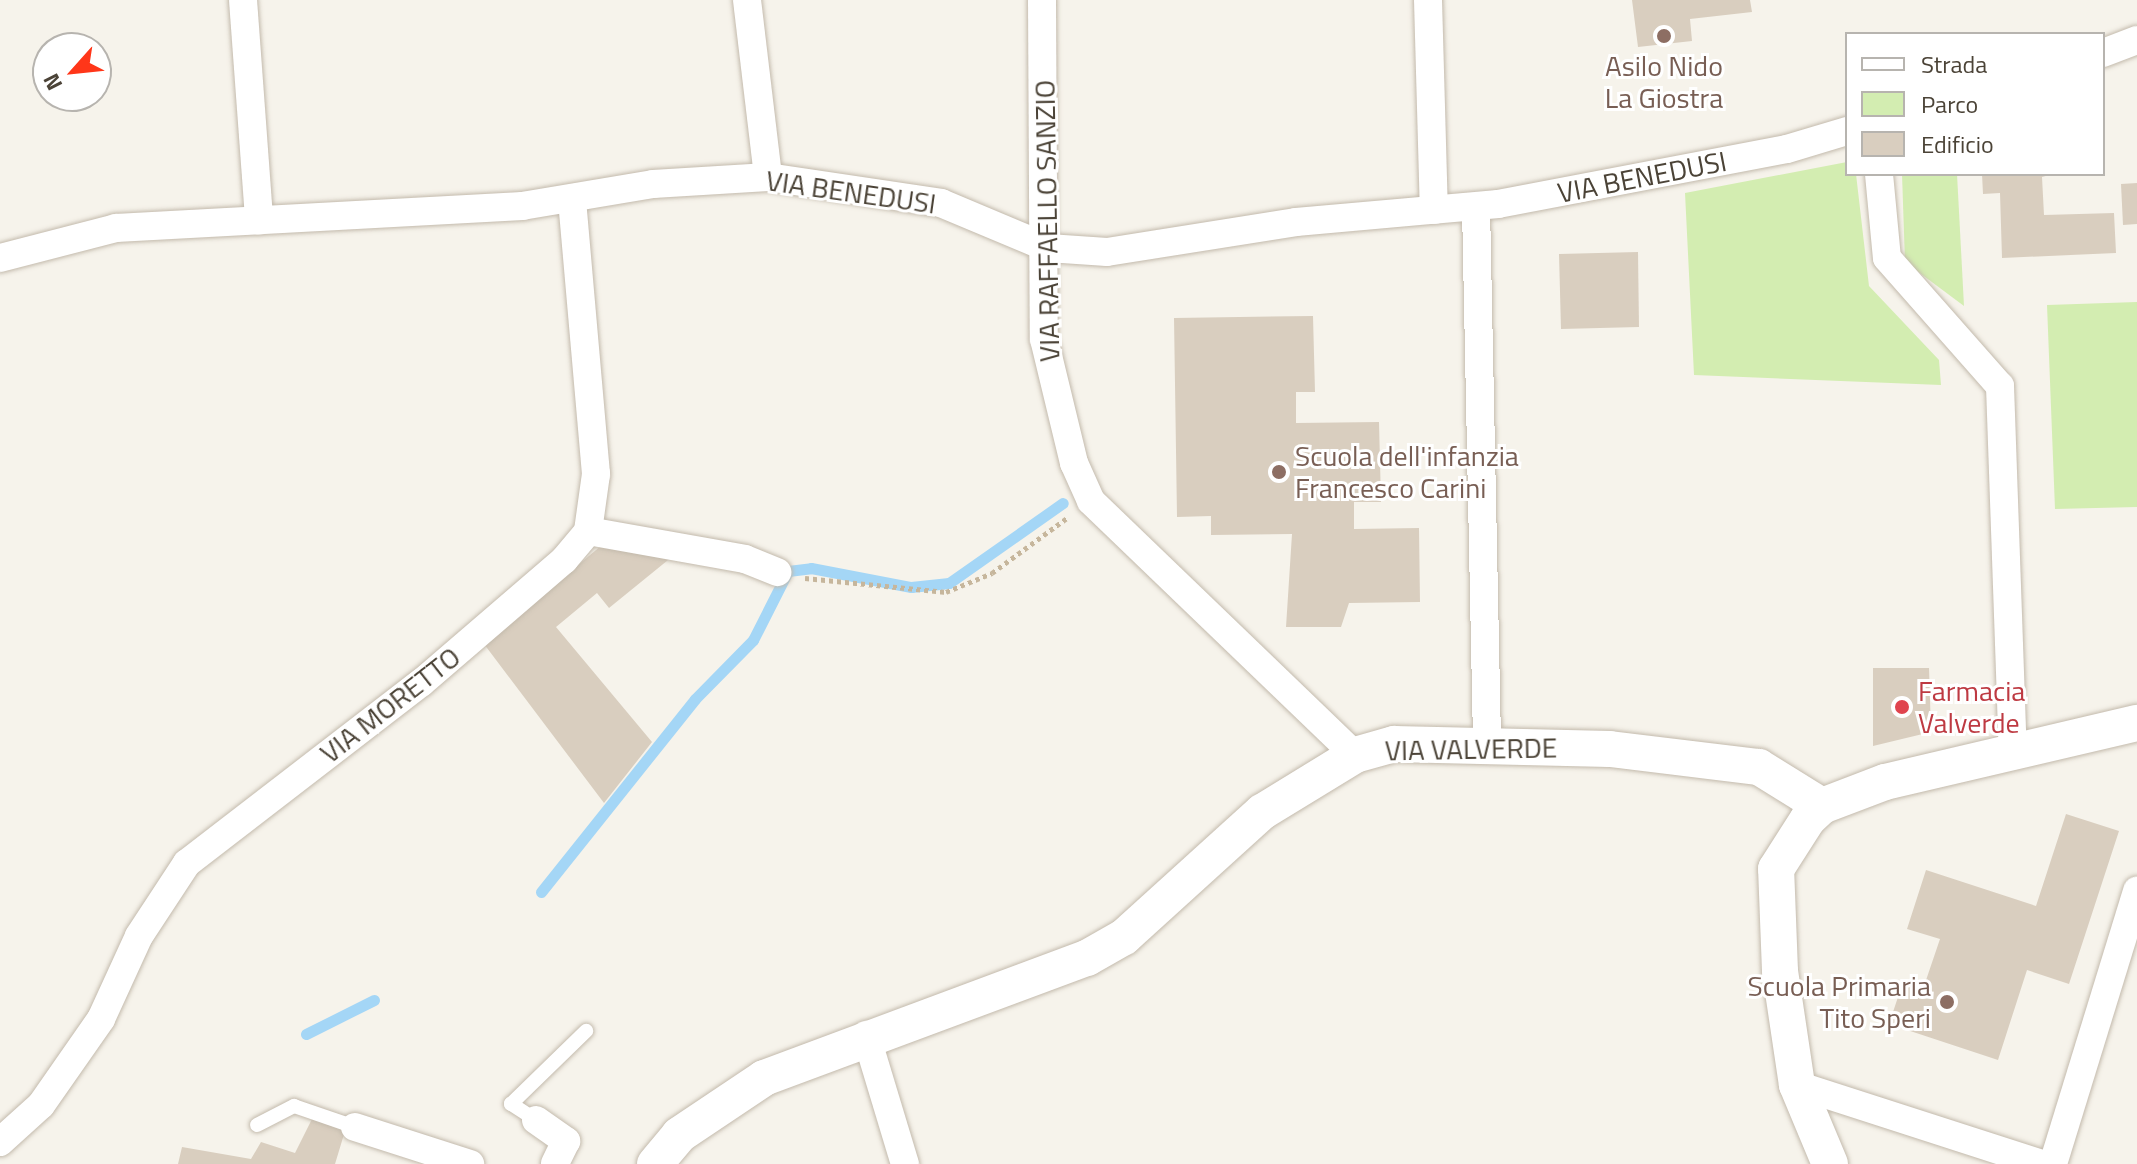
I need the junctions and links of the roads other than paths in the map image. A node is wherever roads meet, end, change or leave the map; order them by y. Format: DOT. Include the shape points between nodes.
graph roads {
  1 [pos="243,0"];
  2 [pos="747,0"];
  3 [pos="1042,0"];
  4 [pos="1428,0"];
  5 [pos="2137,40"];
  6 [pos="2105,52"];
  7 [pos="1845,132"];
  8 [pos="1879,176"];
  9 [pos="768,177"];
  10 [pos="572,200"];
  11 [pos="1476,207"];
  12 [pos="1434,210"];
  13 [pos="259,220"];
  14 [pos="1048,248"];
  15 [pos="0,258"];
  16 [pos="588,531"];
  17 [pos="786,576"];
  18 [pos="2137,723"];
  19 [pos="1487,743"];
  20 [pos="2013,750"];
  21 [pos="1355,755"];
  22 [pos="1822,806"];
  23 [pos="2137,891"];
  24 [pos="586,1031"];
  25 [pos="866,1035"];
  26 [pos="1797,1085"];
  27 [pos="536,1120"];
  28 [pos="257,1125"];
  29 [pos="355,1127"];
  30 [pos="0,1142"];
  31 [pos="470,1164"];
  32 [pos="555,1164"];
  33 [pos="655,1164"];
  34 [pos="905,1164"];
  35 [pos="1830,1164"];
  36 [pos="2041,1164"];
  37 [pos="2053,1164"];
  1 -- 13 [label="street"];
  2 -- 9 [label="street"];
  3 -- 14 [label="street, VIA RAFFAELLO SANZIO"];
  4 -- 12 [label="street" via="1438,128"];
  5 -- 6 [label="street"];
  7 -- 11 [label="street, VIA BENEDUSI" via="1787,149"];
  8 -- 20 [label="street" via="1887,258 2000,386"];
  9 -- 10 [label="street, VIA BENEDUSI" via="653,184"];
  9 -- 14 [label="street, VIA BENEDUSI" via="941,203"];
  10 -- 13 [label="street, VIA BENEDUSI"];
  10 -- 16 [label="street" via="596,474"];
  11 -- 12 [label="street, VIA BENEDUSI"];
  11 -- 19 [label="street"];
  12 -- 14 [label="street, VIA BENEDUSI" via="1296,222 1107,252"];
  13 -- 15 [label="street, VIA BENEDUSI" via="116,228"];
  14 -- 21 [label="street, VIA RAFFAELLO SANZIO" via="1044,339 1059,421 1091,501"];
  16 -- 17 [label="street" via="745,559"];
  16 -- 30 [label="street, VIA MORETTO" via="564,560 421,683 187,863 139,936 101,1019 41,1105"];
  18 -- 20 [label="street"];
  19 -- 21 [label="street, VIA VALVERDE" via="1394,744"];
  19 -- 22 [label="street, VIA VALVERDE" via="1759,767"];
  20 -- 22 [label="street"];
  21 -- 25 [label="street, VIA VALVERDE" via="1262,812 1124,937 1087,958"];
  22 -- 26 [label="street" via="1776,869"];
  23 -- 37 [label="street"];
  24 -- 27 [label="lane" via="511,1104"];
  25 -- 33 [label="street, VIA VALVERDE" via="764,1078 679,1135"];
  25 -- 34 [label="street"];
  26 -- 35 [label="street"];
  26 -- 36 [label="street"];
  27 -- 32 [label="street" via="566,1141"];
  28 -- 29 [label="lane" via="294,1106"];
  29 -- 31 [label="street"];
}
